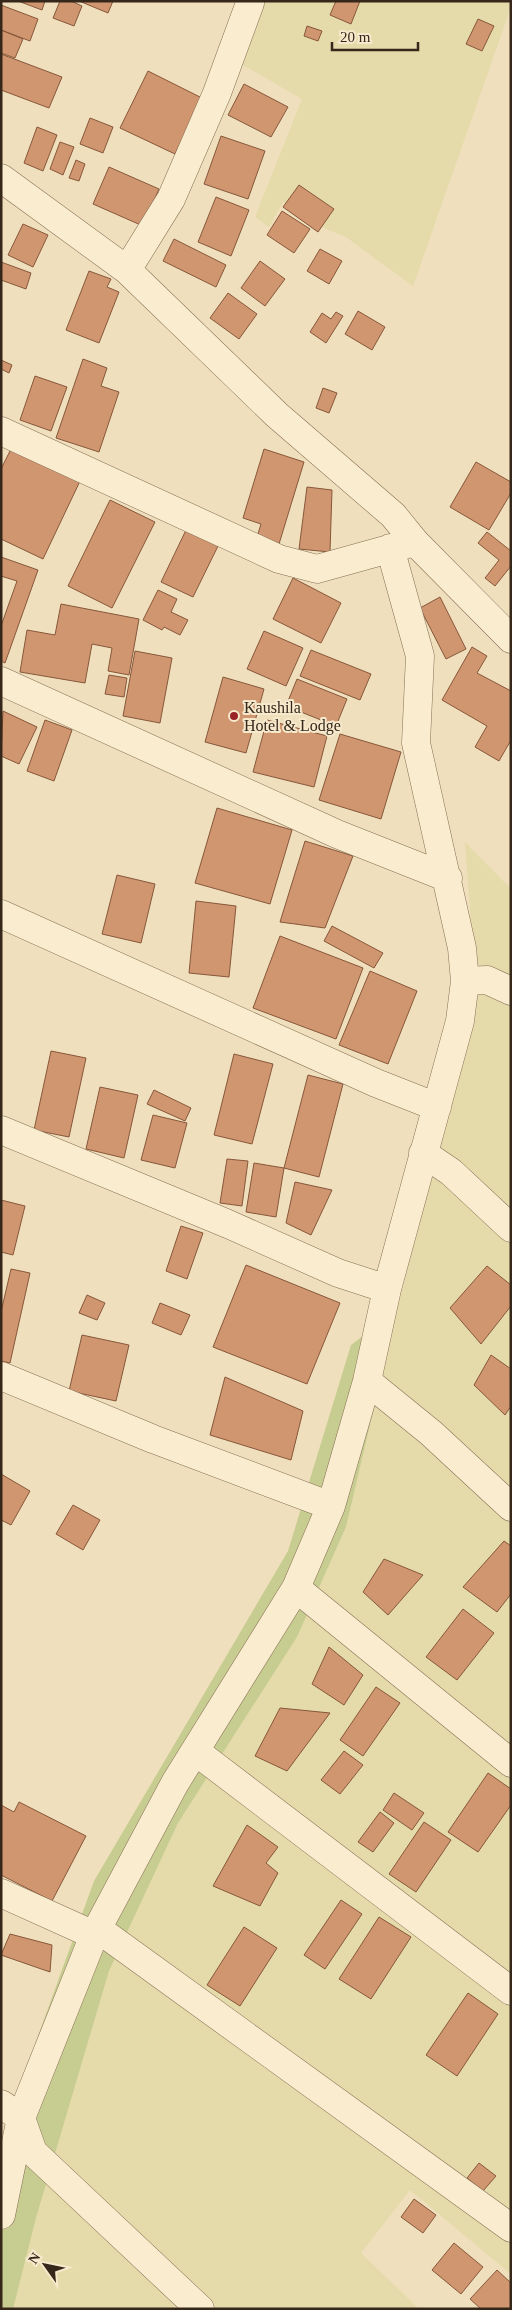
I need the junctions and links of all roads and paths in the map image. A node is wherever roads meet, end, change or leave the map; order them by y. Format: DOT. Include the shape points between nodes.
graph roads {
  1 [pos="250,3"];
  2 [pos="1,178"];
  3 [pos="127,270"];
  4 [pos="1,431"];
  5 [pos="403,545"];
  6 [pos="511,639"];
  7 [pos="1,681"];
  8 [pos="448,878"];
  9 [pos="1,914"];
  10 [pos="465,981"];
  11 [pos="511,991"];
  12 [pos="437,1107"];
  13 [pos="1,1130"];
  14 [pos="423,1153"];
  15 [pos="511,1228"];
  16 [pos="387,1289"];
  17 [pos="1,1376"];
  18 [pos="367,1381"];
  19 [pos="331,1506"];
  20 [pos="511,1507"];
  21 [pos="296,1588"];
  22 [pos="194,1751"];
  23 [pos="511,1763"];
  24 [pos="1,1893"];
  25 [pos="96,1932"];
  26 [pos="511,1991"];
  27 [pos="11,2111"];
  28 [pos="1,2215"];
  29 [pos="511,2228"];
  30 [pos="200,2309"];
  1 -- 3 [label="street" via="216,93 170,199"];
  2 -- 3 [label="street"];
  3 -- 5 [label="street" via="277,415 393,515"];
  4 -- 5 [label="street" via="279,559 317,568"];
  5 -- 6 [label="street"];
  5 -- 8 [label="street" via="420,656 416,743"];
  7 -- 8 [label="street" via="337,834"];
  8 -- 10 [label="street"];
  9 -- 12 [label="street" via="376,1083"];
  10 -- 11 [label="street" via="487,980"];
  10 -- 12 [label="street" via="460,1021"];
  12 -- 14 [label="street"];
  13 -- 16 [label="street" via="338,1273"];
  14 -- 15 [label="street" via="451,1172"];
  14 -- 16 [label="street"];
  16 -- 18 [label="street"];
  17 -- 19 [label="street" via="153,1439"];
  18 -- 19 [label="street"];
  18 -- 20 [label="street" via="431,1433"];
  19 -- 21 [label="street"];
  21 -- 22 [label="street"];
  21 -- 23 [label="street"];
  22 -- 25 [label="street"];
  22 -- 26 [label="street"];
  24 -- 25 [label="street"];
  25 -- 27 [label="street"];
  25 -- 29 [label="street"];
  27 -- 28 [label="street"];
  27 -- 30 [label="street" via="33,2152"];
}
